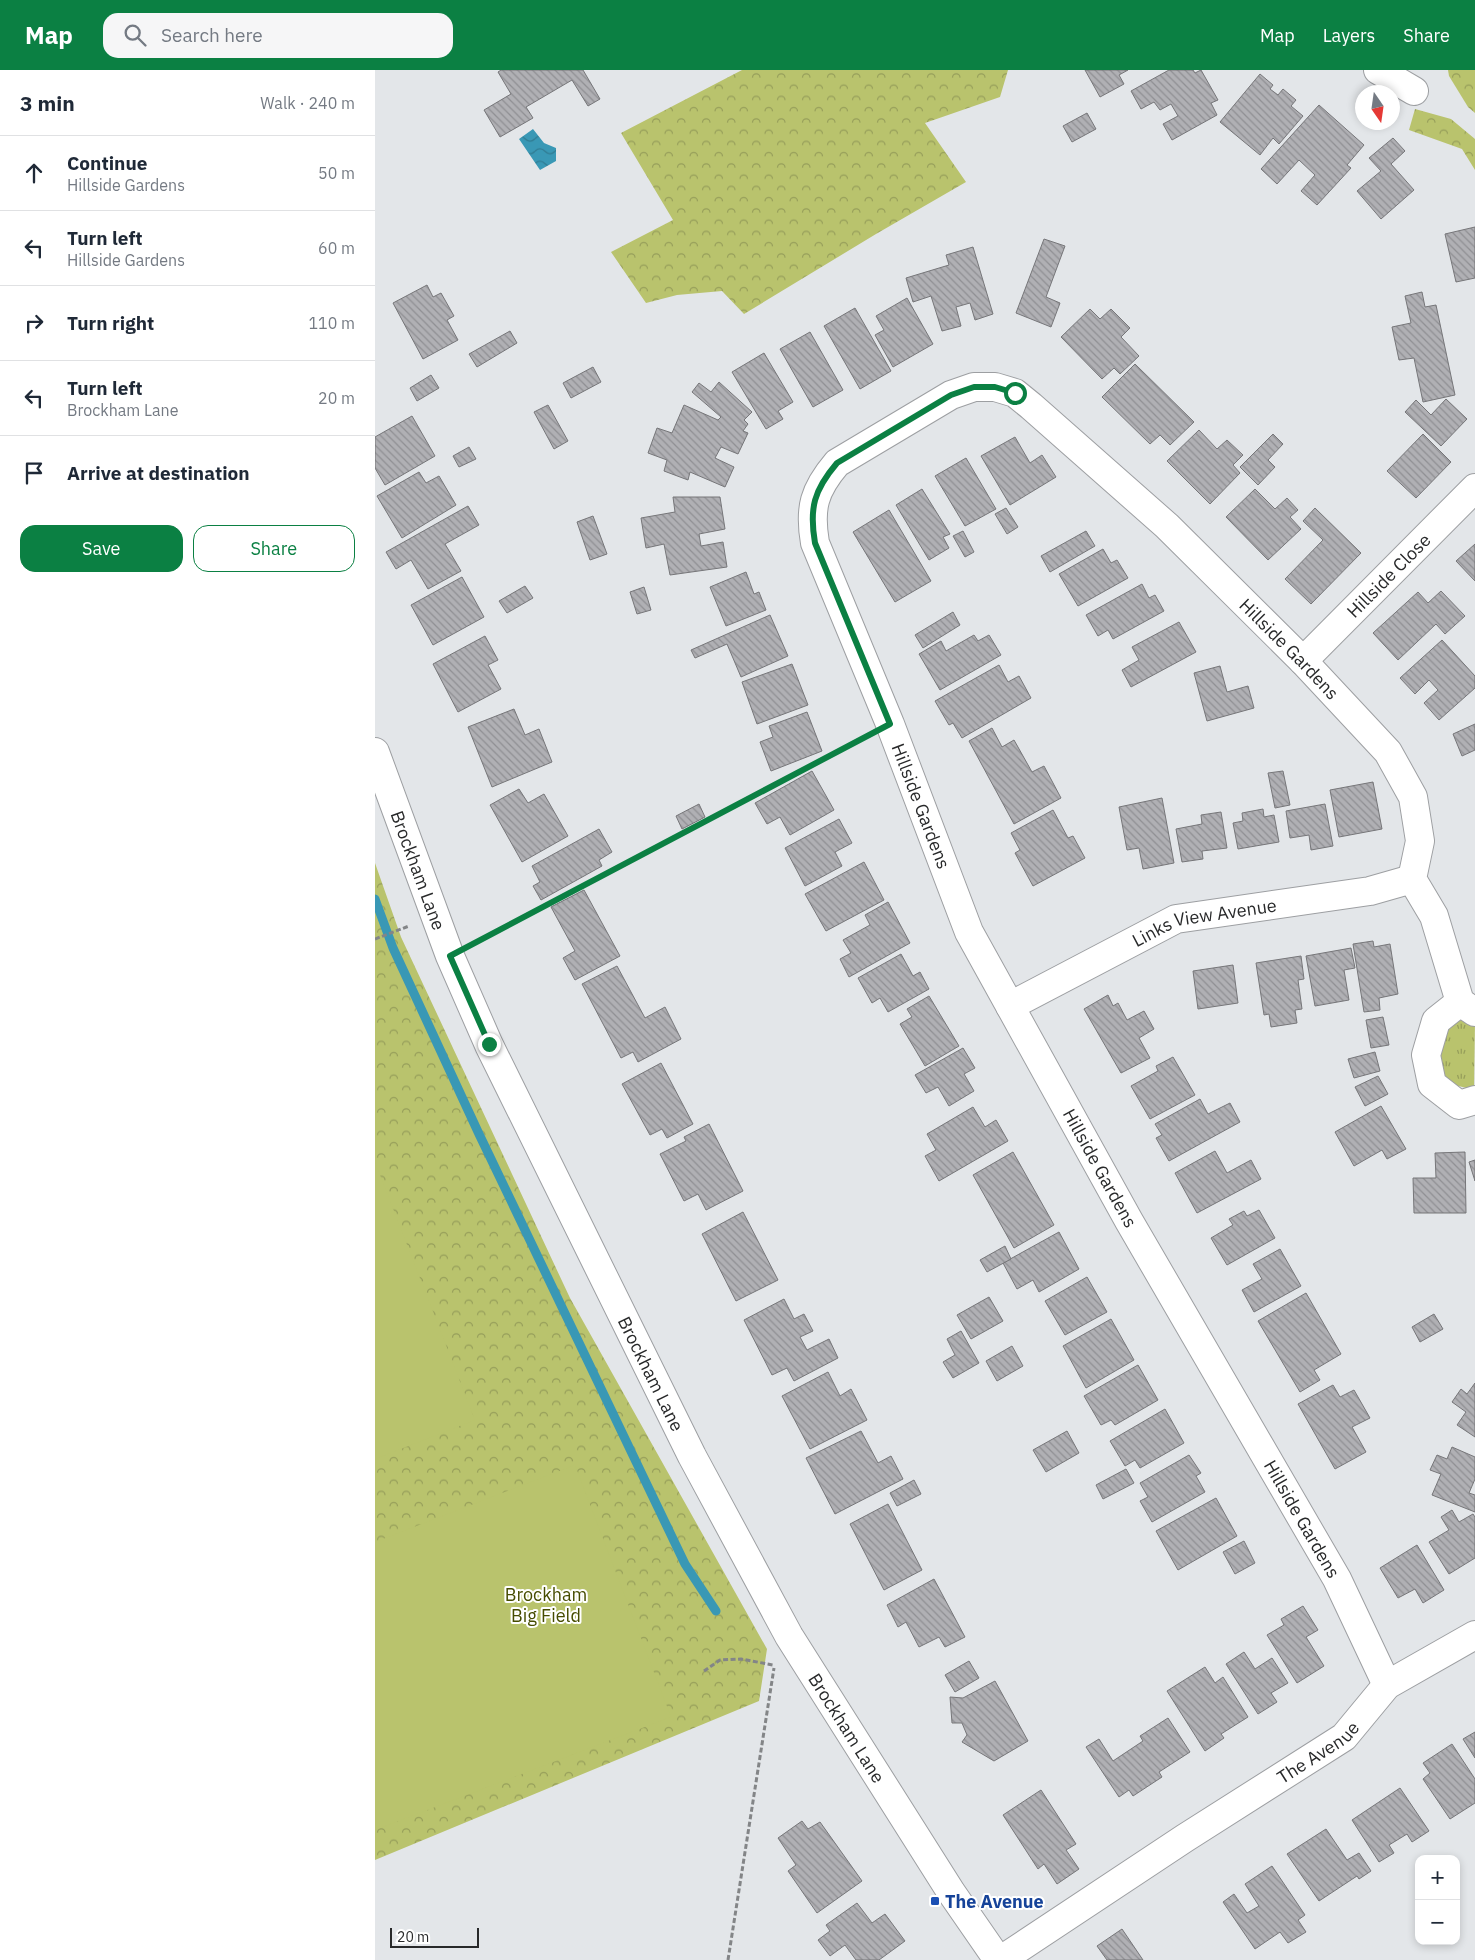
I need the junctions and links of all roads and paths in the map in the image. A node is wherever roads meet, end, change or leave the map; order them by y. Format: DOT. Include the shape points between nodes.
graph roads {
  1 [pos="1377,70"];
  2 [pos="1414,91"];
  3 [pos="1475,488"];
  4 [pos="1303,661"];
  5 [pos="890,724"];
  6 [pos="375,752"];
  7 [pos="1412,879"];
  8 [pos="399,930"];
  9 [pos="375,938"];
  10 [pos="450,956"];
  11 [pos="1010,1006"];
  12 [pos="1467,1007"];
  13 [pos="1475,1100"];
  14 [pos="1475,1636"];
  15 [pos="704,1670"];
  16 [pos="1387,1685"];
  17 [pos="729,1960"];
  18 [pos="999,1960"];
  1 -- 2 [label="street"];
  3 -- 4 [label="street, Hillside Close"];
  4 -- 5 [label="street, Hillside Gardens" via="1167,526 1031,406 1015,393 995,387 974,387 951,395 837,463 822,480 815,500 812,522 815,543"];
  4 -- 7 [label="street, Hillside Gardens" via="1388,752 1413,797 1420,841"];
  5 -- 10 [label="path"];
  5 -- 11 [label="street, Hillside Gardens" via="969,932"];
  6 -- 10 [label="street, Brockham Lane"];
  7 -- 11 [label="street, Links View Avenue" via="1370,892 1176,918"];
  7 -- 12 [label="street" via="1434,916"];
  8 -- 9 [label="path"];
  10 -- 18 [label="street, Brockham Lane" via="489,1044 692,1456 789,1636 951,1892"];
  11 -- 16 [label="street, Hillside Gardens" via="1129,1221 1337,1579"];
  12 -- 13 [label="street" via="1437,1021 1426,1055 1432,1084 1459,1105"];
  14 -- 16 [label="street, The Avenue"];
  15 -- 17 [label="path" via="720,1660 741,1659 776,1666"];
  16 -- 18 [label="street, The Avenue" via="1344,1737"];
}
